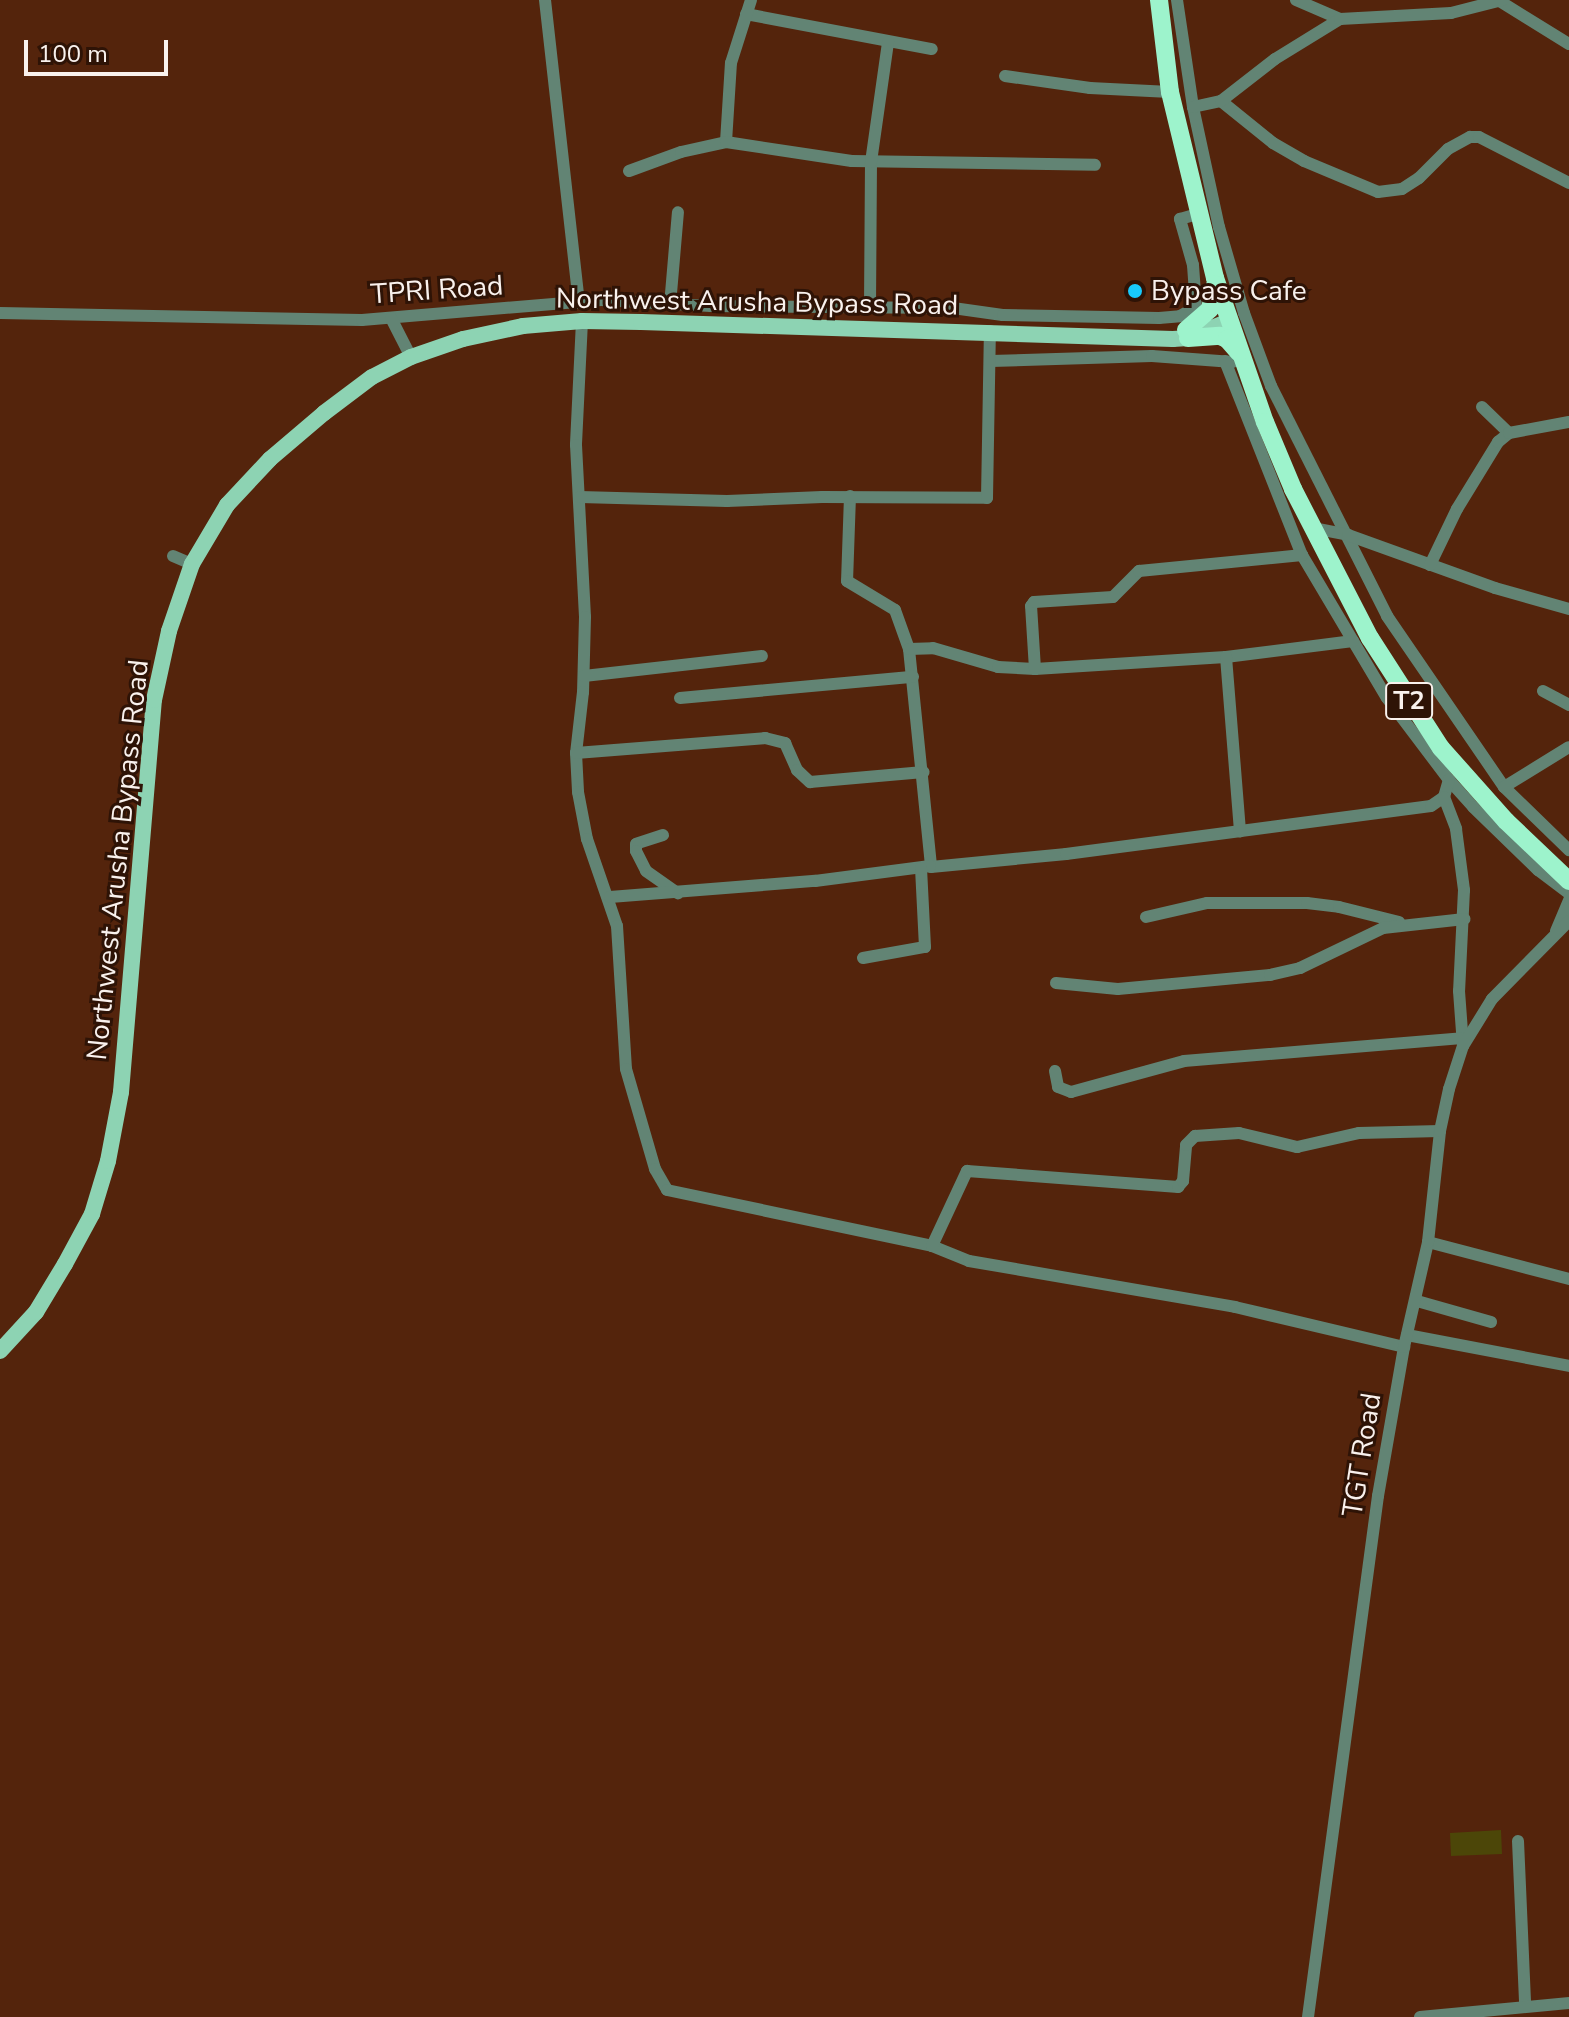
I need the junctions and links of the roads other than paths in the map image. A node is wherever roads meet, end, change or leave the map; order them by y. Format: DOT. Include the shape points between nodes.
graph roads {
  1 [pos="545,0"];
  2 [pos="751,0"];
  3 [pos="1159,0"];
  4 [pos="1177,0"];
  5 [pos="1296,0"];
  6 [pos="1501,1"];
  7 [pos="746,14"];
  8 [pos="1340,19"];
  9 [pos="888,42"];
  10 [pos="1569,44"];
  11 [pos="932,49"];
  12 [pos="1005,76"];
  13 [pos="1170,92"];
  14 [pos="1221,101"];
  15 [pos="1193,107"];
  16 [pos="726,142"];
  17 [pos="871,162"];
  18 [pos="1095,165"];
  19 [pos="629,171"];
  20 [pos="1569,183"];
  21 [pos="678,212"];
  22 [pos="1198,214"];
  23 [pos="1215,278"];
  24 [pos="579,303"];
  25 [pos="670,305"];
  26 [pos="870,305"];
  27 [pos="0,313"];
  28 [pos="1228,317"];
  29 [pos="391,318"];
  30 [pos="582,321"];
  31 [pos="990,331"];
  32 [pos="1187,334"];
  33 [pos="411,357"];
  34 [pos="991,361"];
  35 [pos="1237,361"];
  36 [pos="1482,407"];
  37 [pos="1569,422"];
  38 [pos="1509,433"];
  39 [pos="850,496"];
  40 [pos="580,497"];
  41 [pos="1313,528"];
  42 [pos="1348,535"];
  43 [pos="1302,555"];
  44 [pos="173,556"];
  45 [pos="192,564"];
  46 [pos="1430,565"];
  47 [pos="1569,609"];
  48 [pos="1353,641"];
  49 [pos="909,649"];
  50 [pos="762,656"];
  51 [pos="1226,657"];
  52 [pos="1035,669"];
  53 [pos="584,676"];
  54 [pos="913,677"];
  55 [pos="1543,691"];
  56 [pos="680,698"];
  57 [pos="1569,705"];
  58 [pos="1569,747"];
  59 [pos="576,753"];
  60 [pos="924,772"];
  61 [pos="1449,780"];
  62 [pos="1504,787"];
  63 [pos="1444,797"];
  64 [pos="1240,831"];
  65 [pos="663,835"];
  66 [pos="1569,850"];
  67 [pos="926,867"];
  68 [pos="1569,881"];
  69 [pos="678,893"];
  70 [pos="1569,893"];
  71 [pos="610,897"];
  72 [pos="1569,900"];
  73 [pos="1146,917"];
  74 [pos="1465,919"];
  75 [pos="1569,921"];
  76 [pos="1402,923"];
  77 [pos="1553,937"];
  78 [pos="863,958"];
  79 [pos="1056,983"];
  80 [pos="1462,1042"];
  81 [pos="1055,1071"];
  82 [pos="1440,1131"];
  83 [pos="1428,1242"];
  84 [pos="932,1246"];
  85 [pos="1569,1279"];
  86 [pos="1417,1301"];
  87 [pos="1491,1322"];
  88 [pos="1405,1341"];
  89 [pos="0,1351"];
  90 [pos="1569,1366"];
  91 [pos="1518,1841"];
  92 [pos="1569,2003"];
  93 [pos="1525,2004"];
  94 [pos="1308,2017"];
  95 [pos="1420,2017"];
  1 -- 24 [label="street"];
  2 -- 7 [label="street"];
  3 -- 13 [label="highway, T2"];
  4 -- 15 [label="street"];
  5 -- 8 [label="street"];
  6 -- 8 [label="street" via="1451,13"];
  6 -- 10 [label="street"];
  7 -- 9 [label="street"];
  7 -- 16 [label="street" via="731,63"];
  8 -- 14 [label="street" via="1297,43"];
  9 -- 11 [label="street"];
  9 -- 17 [label="street"];
  12 -- 13 [label="street"];
  13 -- 22 [label="highway, T2"];
  14 -- 15 [label="street"];
  14 -- 20 [label="street" via="1283,149 1378,192 1402,189 1470,137"];
  15 -- 42 [label="street" via="1244,313 1271,386"];
  16 -- 17 [label="street"];
  16 -- 19 [label="street"];
  17 -- 18 [label="street"];
  17 -- 26 [label="street"];
  21 -- 25 [label="street"];
  22 -- 23 [label="highway, T2"];
  22 -- 26 [label="street, TPRI Road" via="1180,219 1197,292 1196,307 1180,316 1003,315"];
  23 -- 28 [label="highway, T2"];
  23 -- 32 [label="highway" via="1210,309"];
  24 -- 25 [label="street, TPRI Road"];
  24 -- 29 [label="street, TPRI Road"];
  25 -- 26 [label="street, TPRI Road"];
  27 -- 29 [label="street, TPRI Road"];
  28 -- 32 [label="main road, Northwest Arusha Bypass Road"];
  28 -- 35 [label="highway, T2"];
  29 -- 33 [label="street"];
  30 -- 31 [label="main road, Northwest Arusha Bypass Road"];
  30 -- 33 [label="main road, Northwest Arusha Bypass Road" via="493,332"];
  30 -- 40 [label="street" via="576,412"];
  31 -- 32 [label="main road, Northwest Arusha Bypass Road"];
  31 -- 34 [label="street"];
  32 -- 35 [label="highway" via="1220,336 1234,346"];
  33 -- 45 [label="main road, Northwest Arusha Bypass Road" via="372,377 270,459 227,505"];
  34 -- 35 [label="street" via="1152,356"];
  34 -- 39 [label="street" via="987,498"];
  35 -- 41 [label="highway, T2"];
  35 -- 43 [label="street"];
  36 -- 38 [label="street"];
  37 -- 38 [label="street"];
  38 -- 46 [label="street" via="1482,466"];
  39 -- 40 [label="street" via="727,501"];
  39 -- 49 [label="street" via="847,581 895,610"];
  40 -- 53 [label="street"];
  41 -- 42 [label="street"];
  41 -- 68 [label="highway, T2" via="1370,638 1441,748"];
  42 -- 46 [label="street"];
  42 -- 62 [label="street" via="1387,616"];
  43 -- 48 [label="street"];
  43 -- 52 [label="street" via="1139,571 1113,597 1034,602"];
  44 -- 45 [label="street"];
  45 -- 89 [label="main road, Northwest Arusha Bypass Road" via="169,631 154,700 121,1092 108,1161 92,1214 65,1264 36,1312"];
  46 -- 47 [label="street"];
  48 -- 51 [label="street"];
  48 -- 61 [label="street" via="1387,698"];
  49 -- 52 [label="street" via="933,648 998,667"];
  49 -- 54 [label="street"];
  50 -- 53 [label="street"];
  51 -- 52 [label="street"];
  51 -- 64 [label="street"];
  53 -- 59 [label="street"];
  54 -- 56 [label="street"];
  54 -- 60 [label="street"];
  55 -- 57 [label="street"];
  58 -- 62 [label="street"];
  59 -- 60 [label="street" via="765,738 785,743 797,770 810,782"];
  59 -- 71 [label="street" via="582,817"];
  60 -- 67 [label="street"];
  61 -- 63 [label="street"];
  61 -- 70 [label="street" via="1538,870"];
  62 -- 66 [label="street"];
  63 -- 64 [label="street" via="1424,808"];
  63 -- 74 [label="street" via="1456,829"];
  64 -- 67 [label="street"];
  65 -- 69 [label="street" via="637,844 636,851 646,871"];
  67 -- 69 [label="street"];
  67 -- 78 [label="street" via="925,947"];
  69 -- 71 [label="street"];
  71 -- 84 [label="street" via="617,926 626,1069 655,1169 667,1190"];
  72 -- 77 [label="street"];
  73 -- 76 [label="street" via="1207,903 1307,903"];
  74 -- 76 [label="street"];
  74 -- 80 [label="street" via="1459,991"];
  75 -- 77 [label="street, TGT Road"];
  76 -- 79 [label="street" via="1300,968 1270,975 1118,989"];
  77 -- 80 [label="street, TGT Road" via="1492,999"];
  80 -- 81 [label="street" via="1184,1061 1071,1092 1058,1087"];
  80 -- 82 [label="street, TGT Road"];
  82 -- 83 [label="street, TGT Road"];
  82 -- 84 [label="street" via="1359,1133 1297,1147 1239,1133 1195,1136 1186,1145 1178,1187 967,1171"];
  83 -- 85 [label="street"];
  83 -- 86 [label="street, TGT Road"];
  84 -- 88 [label="street" via="969,1261"];
  86 -- 87 [label="street"];
  86 -- 88 [label="street, TGT Road"];
  88 -- 90 [label="street"];
  88 -- 94 [label="street, TGT Road" via="1378,1496"];
  91 -- 93 [label="street"];
  92 -- 93 [label="street"];
  93 -- 95 [label="street"];
}
